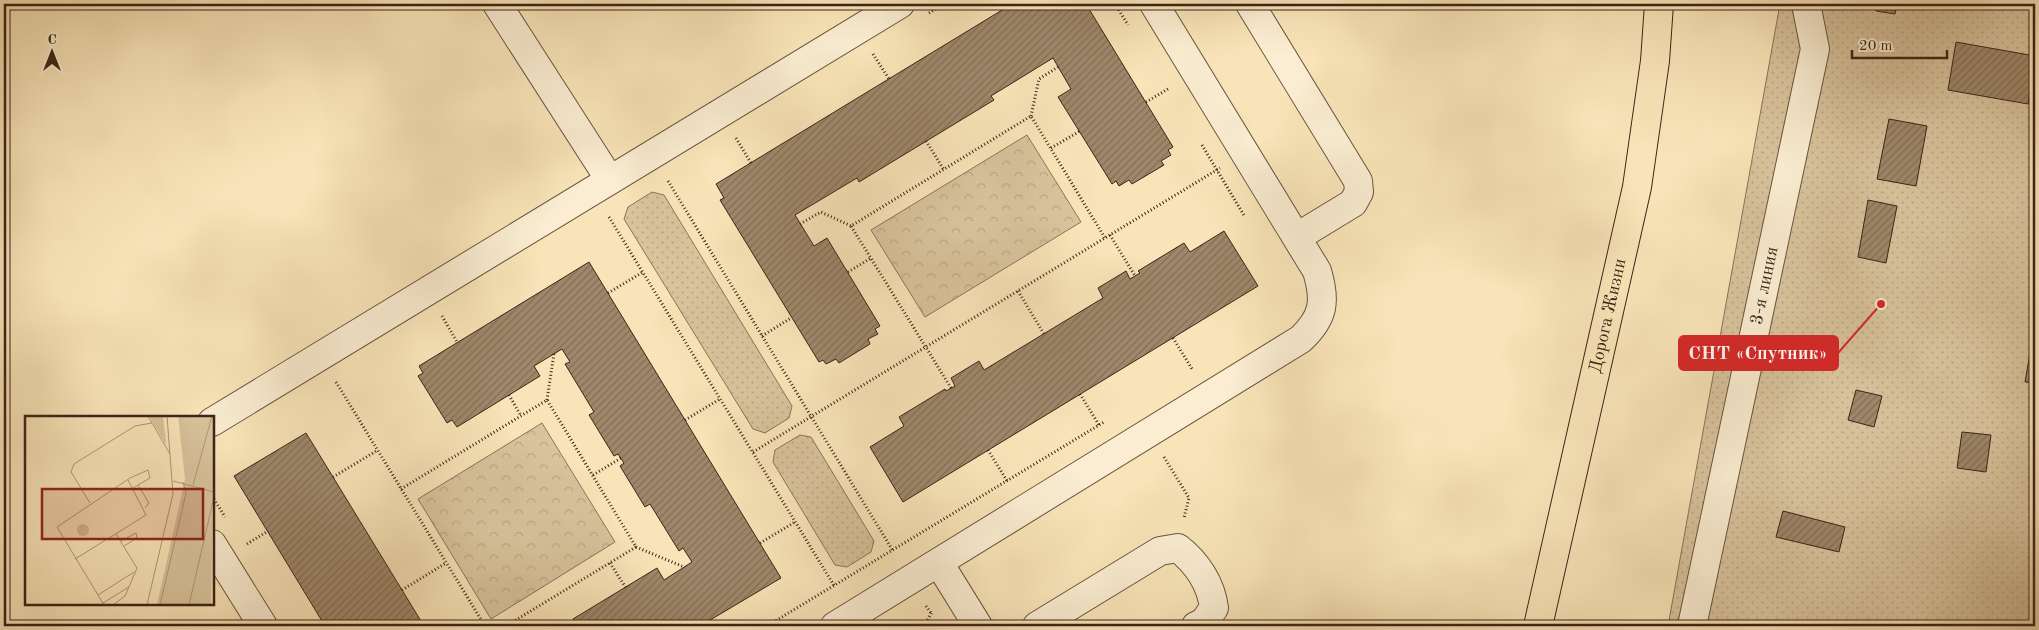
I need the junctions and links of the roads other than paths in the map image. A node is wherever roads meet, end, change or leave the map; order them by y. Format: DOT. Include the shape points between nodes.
graph roads {
  1 [pos="497,4"];
  2 [pos="900,4"];
  3 [pos="1154,4"];
  4 [pos="1250,4"];
  5 [pos="1659,4"];
  6 [pos="1806,4"];
  7 [pos="601,185"];
  8 [pos="1297,237"];
  9 [pos="214,421"];
  10 [pos="214,547"];
  11 [pos="939,563"];
  12 [pos="844,621"];
  13 [pos="263,626"];
  14 [pos="978,626"];
  15 [pos="1037,626"];
  16 [pos="1196,626"];
  17 [pos="1538,626"];
  18 [pos="1692,626"];
  1 -- 7 [label="street"];
  2 -- 7 [label="street"];
  3 -- 8 [label="street"];
  4 -- 8 [label="street" via="1358,181 1359,192 1353,203"];
  5 -- 17 [label="main road, Дорога Жизни" via="1655,61 1637,187"];
  6 -- 18 [label="street, 3-я линия" via="1815,49"];
  7 -- 9 [label="street"];
  8 -- 11 [label="street" via="1318,271 1323,292 1322,309 1313,328 1301,340"];
  10 -- 13 [label="street"];
  11 -- 12 [label="street"];
  11 -- 14 [label="street"];
  15 -- 16 [label="street" via="1160,551 1178,548 1192,559 1212,592 1214,608 1204,622"];
}
